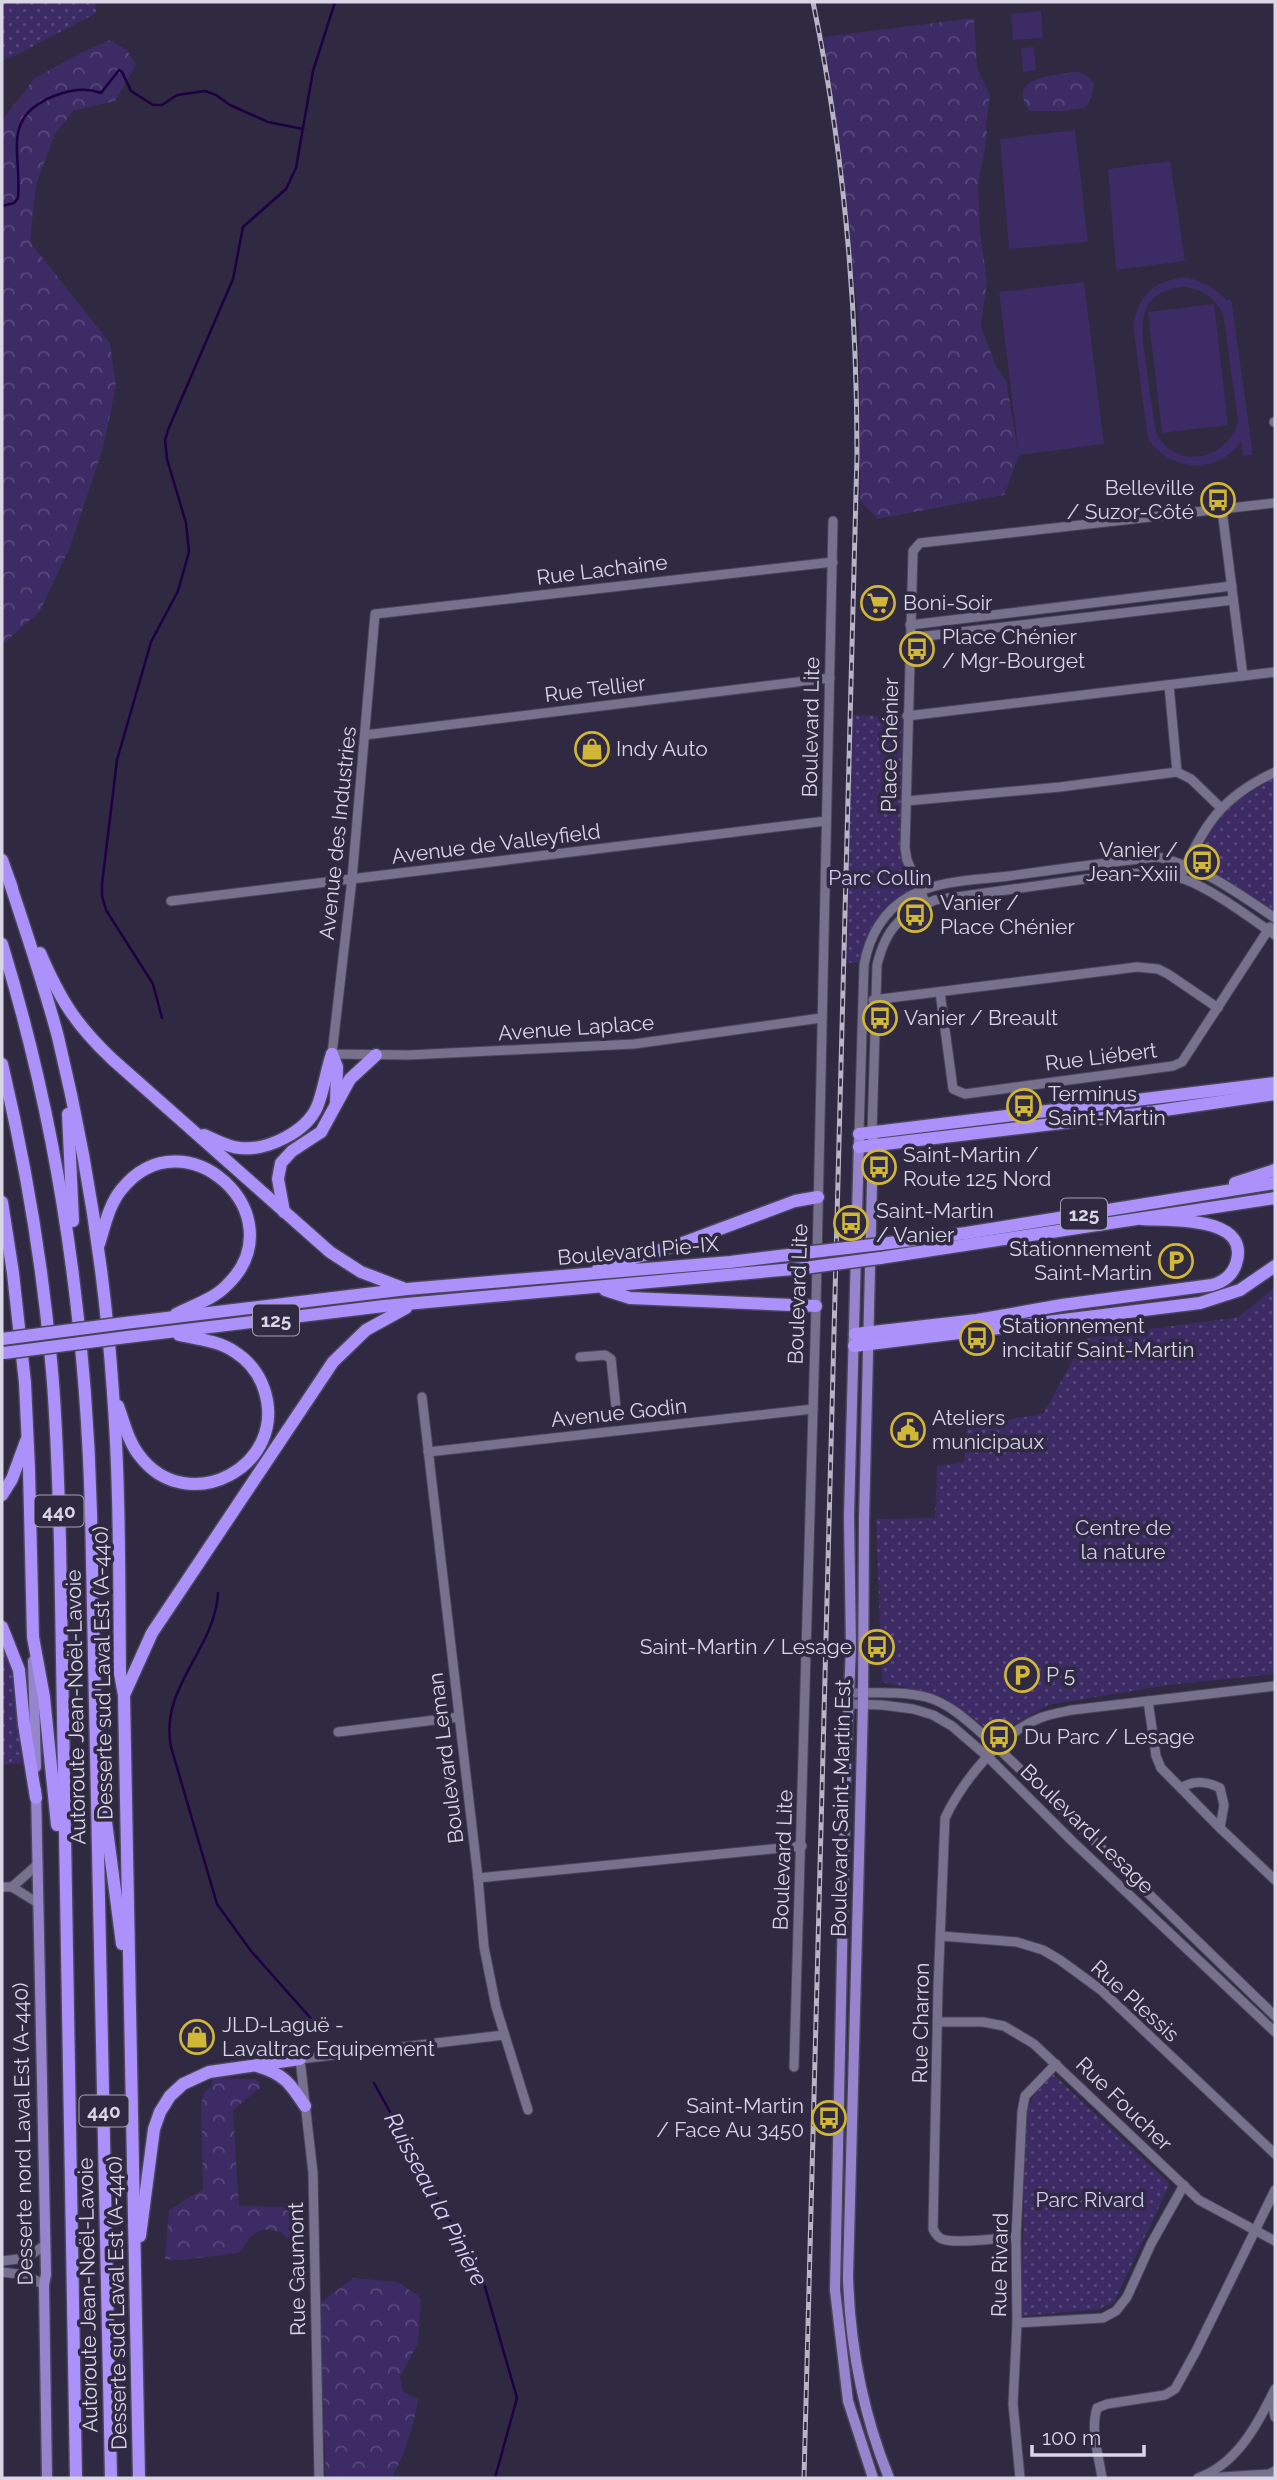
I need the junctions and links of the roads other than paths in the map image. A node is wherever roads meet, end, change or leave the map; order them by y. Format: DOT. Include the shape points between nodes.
graph roads {
  1 [pos="1275,503"];
  2 [pos="1222,510"];
  3 [pos="833,521"];
  4 [pos="832,562"];
  5 [pos="1232,586"];
  6 [pos="1125,599"];
  7 [pos="1233,600"];
  8 [pos="1126,613"];
  9 [pos="375,614"];
  10 [pos="910,625"];
  11 [pos="909,638"];
  12 [pos="1275,672"];
  13 [pos="1243,676"];
  14 [pos="830,678"];
  15 [pos="1169,685"];
  16 [pos="907,716"];
  17 [pos="365,735"];
  18 [pos="1177,772"];
  19 [pos="1275,772"];
  20 [pos="906,801"];
  21 [pos="1221,808"];
  22 [pos="826,821"];
  23 [pos="2,860"];
  24 [pos="1187,864"];
  25 [pos="1180,878"];
  26 [pos="352,879"];
  27 [pos="9,880"];
  28 [pos="921,891"];
  29 [pos="171,901"];
  30 [pos="926,904"];
  31 [pos="1275,919"];
  32 [pos="1272,932"];
  33 [pos="2,944"];
  34 [pos="940,992"];
  35 [pos="875,1000"];
  36 [pos="863,1001"];
  37 [pos="1218,1008"];
  38 [pos="821,1018"];
  39 [pos="332,1054"];
  40 [pos="376,1055"];
  41 [pos="2,1064"];
  42 [pos="67,1080"];
  43 [pos="1275,1083"];
  44 [pos="1275,1094"];
  45 [pos="336,1102"];
  46 [pos="191,1129"];
  47 [pos="863,1138"];
  48 [pos="873,1147"];
  49 [pos="1275,1170"];
  50 [pos="1275,1183"];
  51 [pos="1202,1194"];
  52 [pos="818,1196"];
  53 [pos="1275,1198"];
  54 [pos="2,1202"];
  55 [pos="284,1212"];
  56 [pos="1142,1219"];
  57 [pos="97,1247"];
  58 [pos="2,1250"];
  59 [pos="1275,1266"];
  60 [pos="13,1273"];
  61 [pos="577,1275"];
  62 [pos="75,1278"];
  63 [pos="598,1287"];
  64 [pos="407,1289"];
  65 [pos="413,1305"];
  66 [pos="816,1306"];
  67 [pos="168,1318"];
  68 [pos="126,1330"];
  69 [pos="169,1332"];
  70 [pos="861,1340"];
  71 [pos="2,1346"];
  72 [pos="580,1357"];
  73 [pos="113,1391"];
  74 [pos="422,1398"];
  75 [pos="813,1409"];
  76 [pos="617,1417"];
  77 [pos="28,1434"];
  78 [pos="428,1452"];
  79 [pos="2,1495"];
  80 [pos="2,1627"];
  81 [pos="33,1637"];
  82 [pos="1275,1686"];
  83 [pos="124,1695"];
  84 [pos="863,1698"];
  85 [pos="849,1699"];
  86 [pos="1148,1701"];
  87 [pos="459,1717"];
  88 [pos="338,1732"];
  89 [pos="96,1743"];
  90 [pos="997,1747"];
  91 [pos="988,1757"];
  92 [pos="1181,1788"];
  93 [pos="36,1798"];
  94 [pos="1220,1828"];
  95 [pos="802,1846"];
  96 [pos="37,1865"];
  97 [pos="478,1878"];
  98 [pos="1275,1880"];
  99 [pos="7,1887"];
  100 [pos="65,1901"];
  101 [pos="38,1903"];
  102 [pos="941,1936"];
  103 [pos="130,1993"];
  104 [pos="1275,2016"];
  105 [pos="939,2022"];
  106 [pos="1275,2032"];
  107 [pos="504,2035"];
  108 [pos="300,2059"];
  109 [pos="1056,2064"];
  110 [pos="256,2066"];
  111 [pos="794,2067"];
  112 [pos="305,2106"];
  113 [pos="528,2110"];
  114 [pos="1275,2154"];
  115 [pos="1184,2186"];
  116 [pos="1275,2190"];
  117 [pos="1254,2231"];
  118 [pos="1016,2237"];
  119 [pos="1275,2241"];
  120 [pos="45,2245"];
  121 [pos="2,2261"];
  122 [pos="135,2271"];
  123 [pos="2,2272"];
  124 [pos="44,2285"];
  125 [pos="1017,2323"];
  126 [pos="1273,2393"];
  127 [pos="1275,2417"];
  128 [pos="1275,2471"];
  129 [pos="47,2478"];
  130 [pos="76,2478"];
  131 [pos="111,2478"];
  132 [pos="139,2478"];
  133 [pos="319,2478"];
  134 [pos="873,2478"];
  135 [pos="889,2478"];
  136 [pos="1020,2478"];
  137 [pos="1102,2478"];
  138 [pos="1199,2478"];
  1 -- 2 [label="street"];
  2 -- 5 [label="street"];
  2 -- 10 [label="street, Place Chénier" via="920,543 911,564"];
  3 -- 4 [label="street, Boulevard Lite"];
  4 -- 9 [label="street, Rue Lachaine"];
  4 -- 14 [label="street, Boulevard Lite"];
  5 -- 6 [label="street"];
  5 -- 7 [label="street"];
  6 -- 8 [label="street"];
  6 -- 10 [label="street"];
  7 -- 8 [label="street"];
  7 -- 13 [label="street"];
  8 -- 11 [label="street"];
  9 -- 17 [label="street, Avenue des Industries"];
  10 -- 11 [label="street, Place Chénier"];
  11 -- 16 [label="street, Place Chénier"];
  12 -- 13 [label="street"];
  13 -- 15 [label="street"];
  14 -- 17 [label="street, Rue Tellier"];
  14 -- 22 [label="street, Boulevard Lite"];
  15 -- 16 [label="street"];
  15 -- 18 [label="street"];
  16 -- 20 [label="street, Place Chénier"];
  17 -- 26 [label="street, Avenue des Industries"];
  18 -- 20 [label="street"];
  18 -- 21 [label="street"];
  19 -- 21 [label="street" via="1250,784"];
  20 -- 28 [label="street, Place Chénier" via="907,860"];
  21 -- 24 [label="street"];
  22 -- 26 [label="street, Avenue de Valleyfield"];
  22 -- 38 [label="street, Boulevard Lite"];
  23 -- 27 [label="highway"];
  24 -- 25 [label="street"];
  24 -- 28 [label="street" via="1158,857 1135,859"];
  24 -- 31 [label="street"];
  25 -- 30 [label="street" via="1121,874"];
  25 -- 32 [label="street"];
  26 -- 29 [label="street, Avenue de Valleyfield"];
  26 -- 39 [label="street, Avenue des Industries"];
  27 -- 42 [label="highway, Desserte sud Laval Est (A-440)" via="47,998"];
  27 -- 46 [label="highway" via="70,1014"];
  28 -- 30 [label="street, Place Chénier"];
  28 -- 36 [label="street" via="892,909 873,935 864,965"];
  30 -- 35 [label="street" via="897,921 882,943"];
  31 -- 32 [label="street, Rue Liébert"];
  32 -- 37 [label="street, Rue Liébert"];
  33 -- 62 [label="highway, Autoroute Jean-Noël-Lavoie / 440" via="45,1107"];
  34 -- 35 [label="street"];
  34 -- 37 [label="street" via="1137,967 1168,974"];
  34 -- 37 [label="street, Rue Liébert" via="953,1089 965,1094 1182,1062"];
  35 -- 36 [label="street"];
  35 -- 47 [label="street"];
  36 -- 47 [label="street"];
  38 -- 40 [label="street, Avenue Laplace" via="634,1044"];
  38 -- 52 [label="street, Boulevard Lite"];
  39 -- 40 [label="street, Avenue Laplace"];
  39 -- 45 [label="highway" via="337,1067"];
  39 -- 46 [label="highway" via="317,1108 290,1134 263,1146 239,1148"];
  40 -- 45 [label="highway" via="353,1076"];
  41 -- 100 [label="highway, Autoroute Jean-Noël-Lavoie / 440" via="34,1217 53,1374"];
  42 -- 57 [label="highway, Desserte sud Laval Est (A-440)"];
  42 -- 62 [label="highway"];
  43 -- 47 [label="highway"];
  44 -- 48 [label="highway"];
  45 -- 55 [label="highway" via="321,1132 281,1163 278,1179"];
  46 -- 55 [label="highway"];
  47 -- 48 [label="highway"];
  47 -- 70 [label="main road, Boulevard Saint-Martin Est"];
  48 -- 70 [label="main road, Boulevard Saint-Martin Est"];
  49 -- 51 [label="highway"];
  50 -- 51 [label="highway, Boulevard Pie-IX / 125"];
  51 -- 61 [label="highway, Boulevard Pie-IX / 125, bridge" via="966,1233"];
  52 -- 61 [label="highway"];
  52 -- 66 [label="street, Boulevard Lite"];
  53 -- 56 [label="highway, Boulevard Pie-IX / 125"];
  54 -- 60 [label="highway, Desserte nord Laval Est (A-440)"];
  55 -- 64 [label="highway" via="352,1268"];
  56 -- 63 [label="highway, Boulevard Pie-IX / 125, bridge" via="804,1268"];
  56 -- 70 [label="highway" via="1221,1228 1236,1245 1234,1270 1212,1285"];
  57 -- 67 [label="highway" via="118,1194 147,1169 190,1163 226,1181 247,1217 249,1239 243,1262 221,1291"];
  57 -- 73 [label="highway, Desserte sud Laval Est (A-440)"];
  58 -- 60 [label="highway"];
  59 -- 70 [label="highway" via="1244,1288 1199,1303"];
  60 -- 77 [label="highway, Desserte nord Laval Est (A-440)"];
  61 -- 64 [label="highway, Boulevard Pie-IX / 125"];
  62 -- 89 [label="highway, Autoroute Jean-Noël-Lavoie / 440" via="90,1455"];
  63 -- 65 [label="highway, Boulevard Pie-IX / 125"];
  63 -- 66 [label="highway" via="630,1298"];
  64 -- 67 [label="highway, Boulevard Pie-IX"];
  65 -- 69 [label="highway, Boulevard Pie-IX / 125"];
  65 -- 83 [label="highway" via="366,1329 333,1362 152,1633"];
  66 -- 75 [label="street, Boulevard Lite"];
  67 -- 68 [label="highway, Boulevard Pie-IX"];
  68 -- 69 [label="highway, Boulevard Pie-IX / 125"];
  68 -- 71 [label="highway, Boulevard Pie-IX / 125, bridge"];
  69 -- 73 [label="highway" via="228,1348 255,1371 268,1413 264,1436 249,1460 212,1483 186,1483 163,1476 133,1446"];
  70 -- 84 [label="main road, Boulevard Saint-Martin Est"];
  70 -- 85 [label="main road, Boulevard Saint-Martin Est" via="849,1516"];
  72 -- 76 [label="street" via="605,1355 611,1359"];
  73 -- 83 [label="highway, Desserte sud Laval Est (A-440)"];
  74 -- 78 [label="street, Boulevard Leman"];
  75 -- 78 [label="street, Avenue Godin"];
  75 -- 95 [label="street, Boulevard Lite"];
  77 -- 79 [label="highway"];
  77 -- 81 [label="highway, Desserte nord Laval Est (A-440)"];
  78 -- 87 [label="street, Boulevard Leman"];
  80 -- 93 [label="highway" via="19,1670"];
  81 -- 93 [label="main road, Desserte nord Laval Est (A-440)"];
  81 -- 100 [label="highway" via="44,1697"];
  82 -- 86 [label="street, Rue Charron"];
  83 -- 103 [label="highway, Desserte sud Laval Est (A-440)"];
  84 -- 85 [label="street, Boulevard Lesage"];
  84 -- 90 [label="street, Boulevard Lesage" via="925,1697 962,1717"];
  84 -- 91 [label="street, Boulevard Lesage" via="933,1715"];
  84 -- 135 [label="main road, Boulevard Saint-Martin Est" via="848,2290 860,2385"];
  85 -- 134 [label="main road, Boulevard Saint-Martin Est" via="835,2290 848,2401"];
  86 -- 90 [label="street, Rue Charron" via="1041,1718"];
  86 -- 92 [label="street" via="1156,1756"];
  87 -- 88 [label="street"];
  87 -- 97 [label="street, Boulevard Leman"];
  89 -- 103 [label="highway"];
  89 -- 131 [label="highway, Autoroute Jean-Noël-Lavoie / 440"];
  90 -- 91 [label="street, Rue Charron"];
  90 -- 104 [label="street, Boulevard Lesage"];
  91 -- 102 [label="street, Rue Charron" via="956,1795 945,1818"];
  91 -- 106 [label="street, Boulevard Lesage"];
  92 -- 94 [label="street"];
  92 -- 94 [label="street" via="1208,1782 1220,1788 1224,1805"];
  93 -- 96 [label="main road, Desserte nord Laval Est (A-440)"];
  94 -- 98 [label="street"];
  95 -- 97 [label="street"];
  95 -- 111 [label="street, Boulevard Lite"];
  96 -- 99 [label="street"];
  96 -- 101 [label="main road, Desserte nord Laval Est (A-440)"];
  97 -- 107 [label="street, Boulevard Leman" via="484,1947"];
  99 -- 101 [label="street"];
  100 -- 130 [label="highway, Autoroute Jean-Noël-Lavoie / 440"];
  101 -- 120 [label="main road, Desserte nord Laval Est (A-440)"];
  102 -- 105 [label="street, Rue Charron"];
  102 -- 114 [label="street, Rue Plessis" via="1017,1942 1060,1960 1101,1990"];
  103 -- 122 [label="highway, Desserte sud Laval Est (A-440)"];
  105 -- 109 [label="street, Rue Foucher" via="1004,2026"];
  105 -- 118 [label="street, Rue Charron" via="933,2229 943,2240"];
  107 -- 108 [label="street"];
  107 -- 113 [label="street, Boulevard Leman"];
  108 -- 110 [label="highway"];
  108 -- 112 [label="street, Rue Gaumont"];
  109 -- 115 [label="street, Rue Foucher"];
  109 -- 118 [label="street, Rue Rivard" via="1025,2096"];
  110 -- 112 [label="highway" via="283,2077"];
  110 -- 122 [label="highway" via="196,2077 179,2087 162,2107 152,2137"];
  112 -- 133 [label="street, Rue Gaumont" via="314,2202"];
  115 -- 117 [label="street, Rue Foucher" via="1199,2200"];
  115 -- 125 [label="street" via="1116,2311 1103,2318"];
  116 -- 117 [label="street"];
  117 -- 119 [label="street, Rue Foucher"];
  117 -- 137 [label="street" via="1175,2389 1165,2396 1097,2408 1095,2432"];
  118 -- 125 [label="street, Rue Rivard"];
  120 -- 121 [label="street" via="26,2259"];
  120 -- 124 [label="main road, Desserte nord Laval Est (A-440)"];
  122 -- 132 [label="highway, Desserte sud Laval Est (A-440)"];
  123 -- 124 [label="street" via="26,2274"];
  124 -- 129 [label="main road, Desserte nord Laval Est (A-440)"];
  125 -- 136 [label="street, Rue Rivard" via="1013,2404"];
  126 -- 127 [label="street"];
  126 -- 138 [label="street" via="1248,2440 1218,2468"];
  128 -- 138 [label="street"];
}
